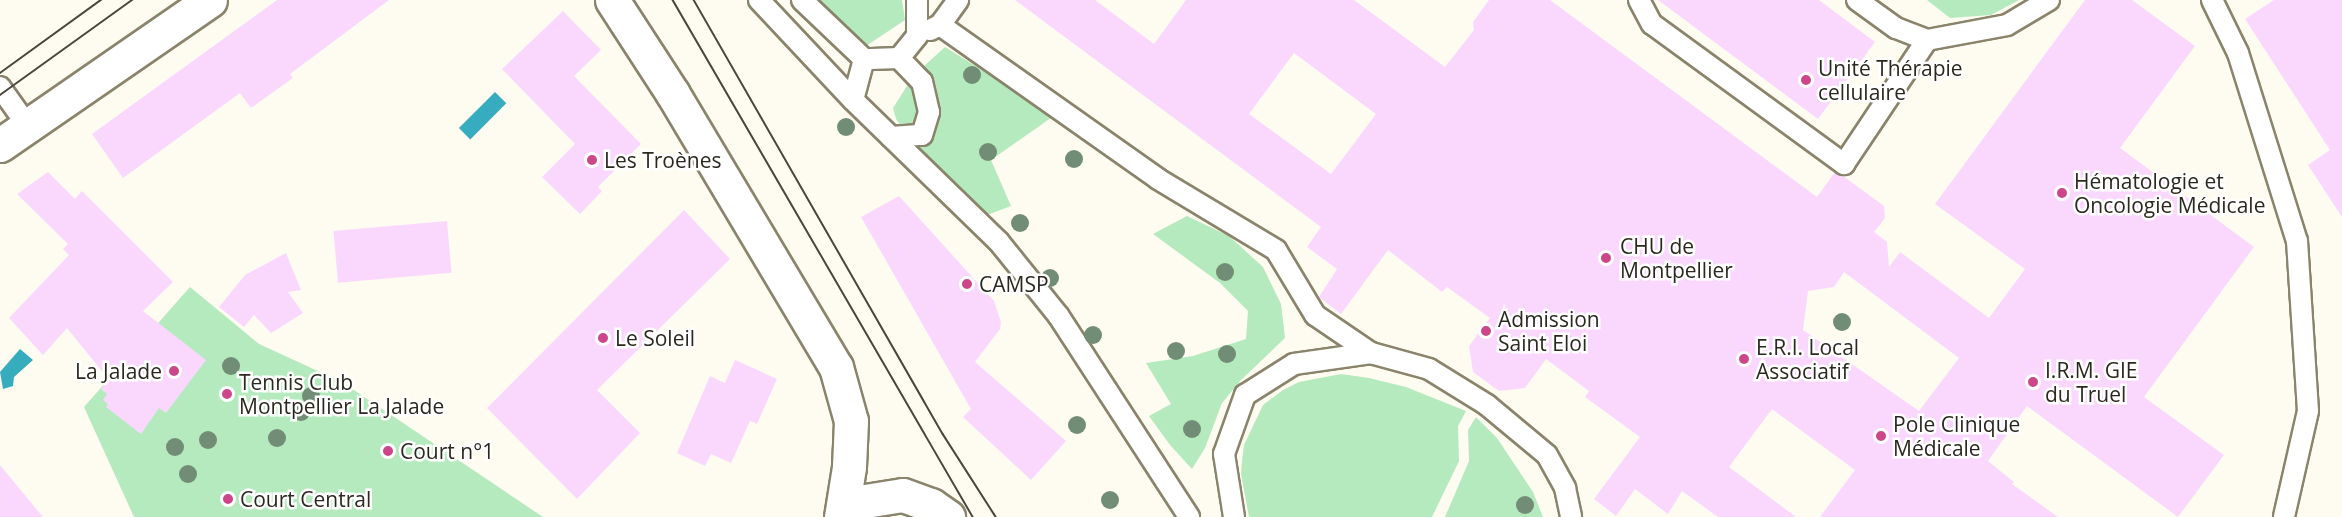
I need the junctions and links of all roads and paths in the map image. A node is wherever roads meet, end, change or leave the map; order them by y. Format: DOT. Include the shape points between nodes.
graph roads {
  1 [pos="210,0"];
  2 [pos="612,0"];
  3 [pos="759,0"];
  4 [pos="802,0"];
  5 [pos="917,0"];
  6 [pos="958,0"];
  7 [pos="1639,0"];
  8 [pos="1857,0"];
  9 [pos="2049,0"];
  10 [pos="2212,0"];
  11 [pos="940,25"];
  12 [pos="917,36"];
  13 [pos="1927,40"];
  14 [pos="899,58"];
  15 [pos="864,59"];
  16 [pos="0,87"];
  17 [pos="853,100"];
  18 [pos="27,125"];
  19 [pos="891,137"];
  20 [pos="0,145"];
  21 [pos="1371,352"];
  22 [pos="842,516"];
  23 [pos="948,517"];
  24 [pos="1189,517"];
  25 [pos="1234,517"];
  26 [pos="1571,517"];
  27 [pos="2284,517"];
  1 -- 18 [label="street"];
  2 -- 22 [label="street" via="836,367 851,421"];
  3 -- 17 [label="lane"];
  4 -- 15 [label="lane"];
  5 -- 12 [label="lane"];
  6 -- 11 [label="lane"];
  7 -- 13 [label="lane" via="1652,24 1844,164"];
  8 -- 13 [label="lane" via="1896,28"];
  9 -- 13 [label="lane" via="2007,25"];
  10 -- 27 [label="lane" via="2238,53 2297,241 2308,411"];
  11 -- 12 [label="lane"];
  11 -- 21 [label="lane" via="1158,179 1276,250 1315,315"];
  12 -- 14 [label="lane"];
  14 -- 15 [label="lane"];
  14 -- 19 [label="lane" via="922,81 929,112 922,135"];
  15 -- 17 [label="lane"];
  16 -- 18 [label="lane"];
  17 -- 19 [label="lane"];
  18 -- 20 [label="street"];
  19 -- 24 [label="lane" via="999,242 1058,315"];
  21 -- 25 [label="lane" via="1294,364 1245,395 1224,454"];
  21 -- 26 [label="lane" via="1428,369 1487,405 1547,455 1565,488"];
  22 -- 23 [label="street" via="865,501 903,495 931,504"];
}
